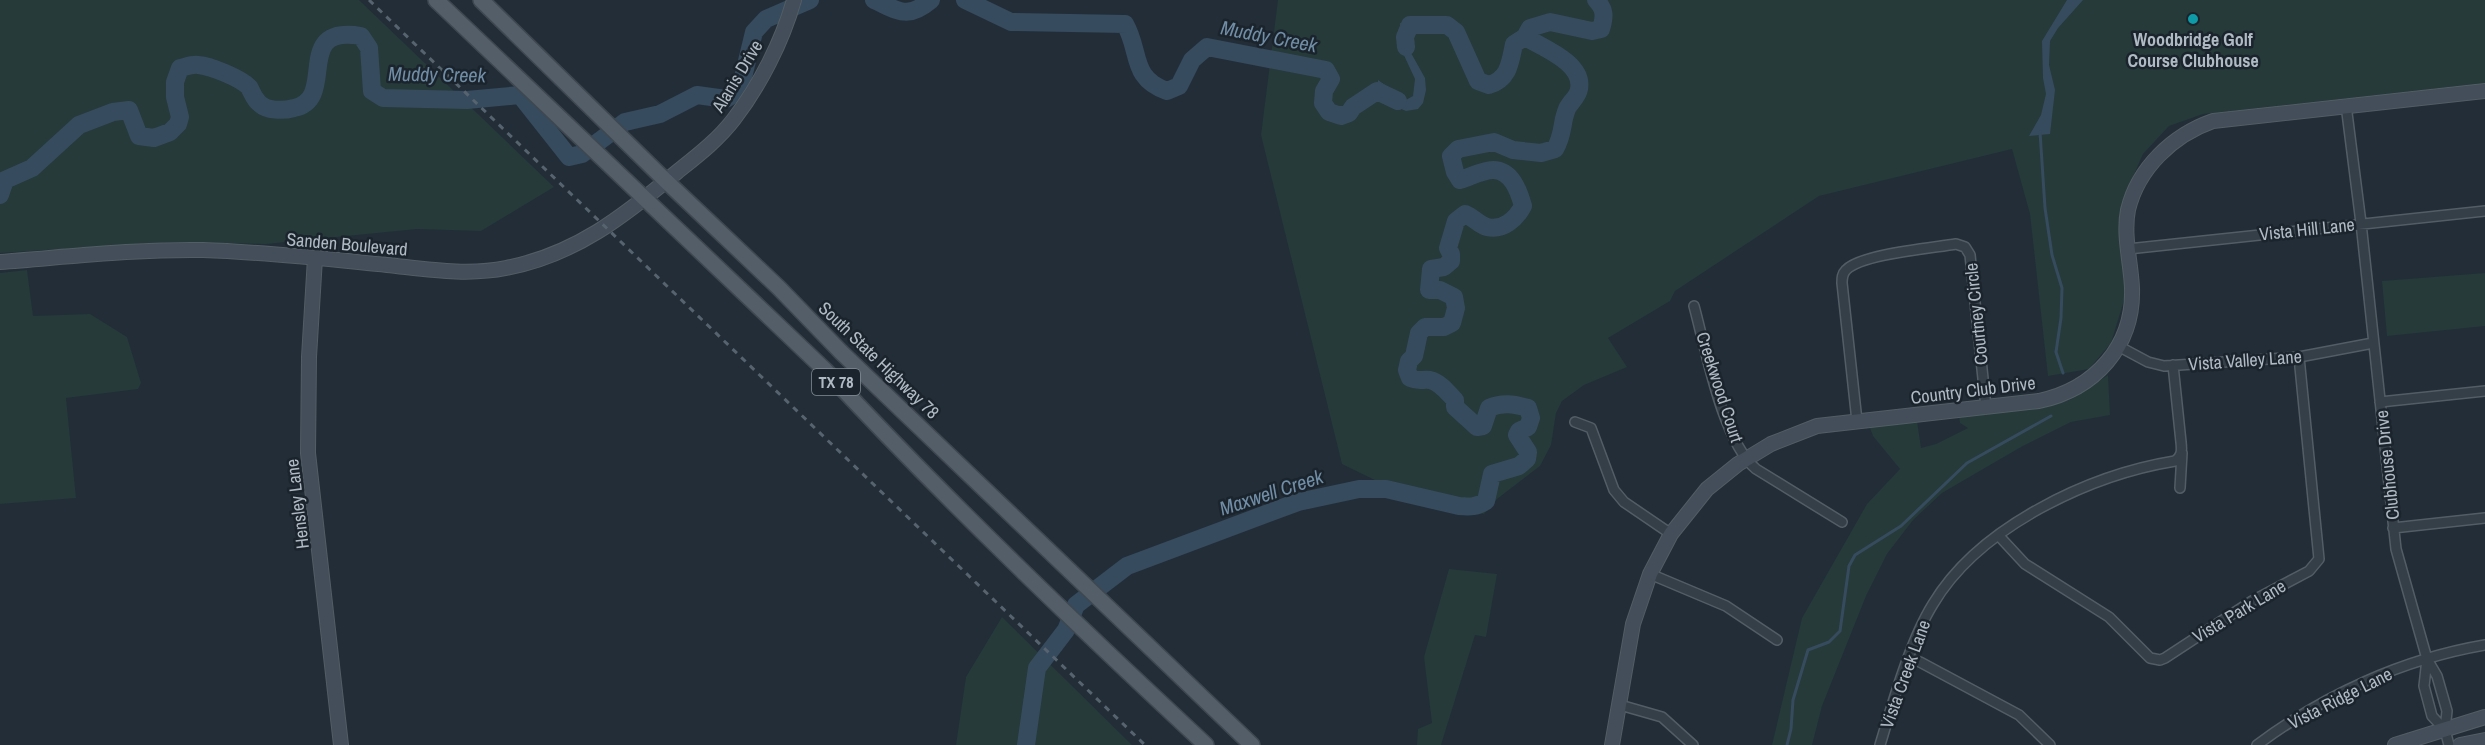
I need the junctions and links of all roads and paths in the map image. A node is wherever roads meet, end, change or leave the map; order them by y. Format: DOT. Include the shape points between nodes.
graph roads {
  1 [pos="481,0"];
  2 [pos="794,0"];
  3 [pos="443,2"];
  4 [pos="2485,91"];
  5 [pos="2346,105"];
  6 [pos="666,182"];
  7 [pos="644,199"];
  8 [pos="2485,211"];
  9 [pos="2361,223"];
  10 [pos="2128,249"];
  11 [pos="315,258"];
  12 [pos="0,262"];
  13 [pos="1694,306"];
  14 [pos="2373,343"];
  15 [pos="2120,347"];
  16 [pos="2299,357"];
  17 [pos="2173,365"];
  18 [pos="2485,391"];
  19 [pos="2380,402"];
  20 [pos="1986,407"];
  21 [pos="1857,421"];
  22 [pos="1575,422"];
  23 [pos="2182,453"];
  24 [pos="1746,458"];
  25 [pos="2180,488"];
  26 [pos="2485,518"];
  27 [pos="1842,522"];
  28 [pos="2393,528"];
  29 [pos="1671,534"];
  30 [pos="2000,536"];
  31 [pos="1650,574"];
  32 [pos="1777,640"];
  33 [pos="2485,645"];
  34 [pos="1909,659"];
  35 [pos="2427,659"];
  36 [pos="1620,705"];
  37 [pos="2485,717"];
  38 [pos="2445,730"];
  39 [pos="2485,740"];
  40 [pos="341,745"];
  41 [pos="1206,745"];
  42 [pos="1252,745"];
  43 [pos="1612,745"];
  44 [pos="1693,745"];
  45 [pos="1880,745"];
  46 [pos="2050,745"];
  47 [pos="2257,745"];
  48 [pos="2395,745"];
  49 [pos="2449,745"];
  50 [pos="2460,745"];
  1 -- 6 [label="main road, South State Highway 78 / TX 78"];
  2 -- 6 [label="street, Alanis Drive" via="773,53 733,120"];
  3 -- 7 [label="main road, TX 78"];
  4 -- 5 [label="street, Country Club Drive"];
  5 -- 9 [label="street"];
  5 -- 10 [label="street, Country Club Drive" via="2199,126 2159,154 2136,186 2128,212"];
  6 -- 7 [label="street, Sanden Boulevard"];
  6 -- 42 [label="main road, South State Highway 78 / TX 78"];
  7 -- 11 [label="street, Sanden Boulevard" via="596,235 568,249 504,269 443,271"];
  7 -- 41 [label="main road, TX 78" via="825,370 881,430"];
  8 -- 9 [label="street, Vista Hill Lane"];
  9 -- 10 [label="street, Vista Hill Lane"];
  9 -- 14 [label="street, Clubhouse Drive"];
  10 -- 15 [label="street, Country Club Drive" via="2132,308"];
  11 -- 12 [label="street, Sanden Boulevard" via="202,250 99,253"];
  11 -- 40 [label="street, Hensley Lane" via="308,453"];
  13 -- 24 [label="street, Creekwood Court" via="1718,392"];
  14 -- 16 [label="street, Vista Valley Lane"];
  14 -- 19 [label="street, Clubhouse Drive"];
  15 -- 17 [label="street, Vista Valley Lane" via="2148,362"];
  15 -- 20 [label="street, Country Club Drive" via="2083,384 2064,394"];
  16 -- 17 [label="street, Vista Valley Lane"];
  16 -- 30 [label="street, Vista Park Lane" via="2319,559 2309,571 2252,601 2165,658 2150,658 2109,617 2025,564"];
  17 -- 23 [label="street"];
  18 -- 19 [label="street"];
  19 -- 28 [label="street, Clubhouse Drive"];
  20 -- 21 [label="street, Country Club Drive"];
  20 -- 21 [label="street, Courtney Circle" via="1970,255 1965,247 1956,244 1896,253 1851,266 1843,274"];
  21 -- 24 [label="street, Country Club Drive" via="1807,430"];
  22 -- 29 [label="street" via="1591,428 1608,477 1624,502"];
  23 -- 25 [label="street"];
  23 -- 30 [label="street, Vista Creek Lane" via="2175,461 2139,469 2063,496"];
  24 -- 27 [label="street, Creekwood Court" via="1756,469"];
  24 -- 29 [label="street, Country Club Drive" via="1707,489"];
  26 -- 28 [label="street"];
  28 -- 35 [label="street, Clubhouse Drive" via="2400,567"];
  29 -- 31 [label="street, Country Club Drive"];
  30 -- 34 [label="street, Vista Creek Lane" via="1968,560 1942,589 1922,622"];
  31 -- 32 [label="street" via="1726,606"];
  31 -- 36 [label="street, Country Club Drive" via="1633,624"];
  33 -- 35 [label="street, Vista Ridge Lane"];
  34 -- 45 [label="street, Vista Creek Lane"];
  34 -- 46 [label="street" via="2019,715"];
  35 -- 38 [label="street, Clubhouse Drive" via="2437,676 2447,711"];
  35 -- 38 [label="street, Clubhouse Drive" via="2424,686 2432,716"];
  35 -- 47 [label="street, Vista Ridge Lane" via="2382,674 2331,698"];
  36 -- 43 [label="street, Country Club Drive"];
  36 -- 44 [label="street" via="1662,717"];
  37 -- 38 [label="street"];
  38 -- 48 [label="street"];
  38 -- 49 [label="street"];
  39 -- 50 [label="street"];
}
